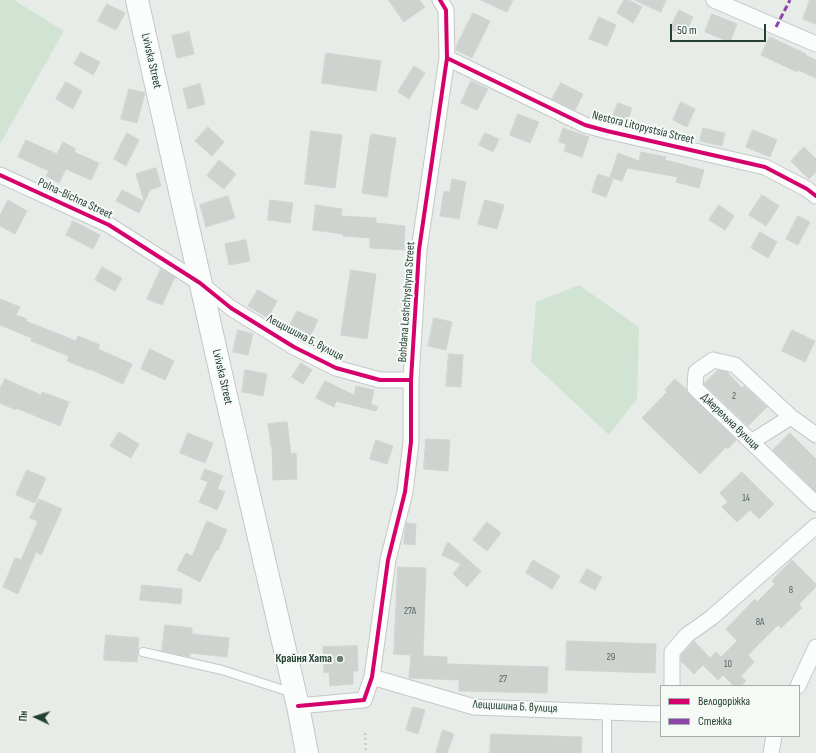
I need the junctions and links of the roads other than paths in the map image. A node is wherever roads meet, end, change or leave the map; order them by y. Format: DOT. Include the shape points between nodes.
graph roads {
  1 [pos="137,0"];
  2 [pos="714,0"];
  3 [pos="446,3"];
  4 [pos="816,44"];
  5 [pos="447,58"];
  6 [pos="0,175"];
  7 [pos="816,196"];
  8 [pos="200,283"];
  9 [pos="411,380"];
  10 [pos="791,417"];
  11 [pos="816,434"];
  12 [pos="751,442"];
  13 [pos="816,504"];
  14 [pos="816,526"];
  15 [pos="816,647"];
  16 [pos="143,652"];
  17 [pos="372,678"];
  18 [pos="672,685"];
  19 [pos="798,685"];
  20 [pos="297,700"];
  21 [pos="607,712"];
  22 [pos="660,714"];
  23 [pos="774,737"];
  24 [pos="307,753"];
  25 [pos="607,753"];
  26 [pos="771,753"];
  1 -- 8 [label="main road, Lvivska Street"];
  2 -- 4 [label="street"];
  3 -- 5 [label="street, Bohdana Leshchyshyna Street"];
  5 -- 7 [label="street, Nestora Litopystsia Street" via="585,125 765,167"];
  5 -- 9 [label="street, Bohdana Leshchyshyna Street" via="420,250"];
  6 -- 8 [label="street, Polna-Bichna Street" via="108,225"];
  8 -- 9 [label="street, Лещишина Б. вулиця" via="231,308 294,347 336,368 380,380"];
  8 -- 20 [label="main road, Lvivska Street"];
  9 -- 17 [label="street, Bohdana Leshchyshyna Street" via="411,442 405,492 388,560"];
  10 -- 11 [label="street, Джерельна вулиця"];
  10 -- 12 [label="street"];
  10 -- 12 [label="street, Джерельна вулиця" via="735,365 712,360 696,372 695,388"];
  12 -- 13 [label="street, Джерельна вулиця"];
  14 -- 18 [label="street" via="711,618 686,634 672,652"];
  15 -- 19 [label="street"];
  16 -- 20 [label="lane" via="222,670"];
  17 -- 20 [label="street" via="364,700"];
  17 -- 21 [label="street, Лещишина Б. вулиця" via="474,707"];
  20 -- 24 [label="main road, Lvivska Street"];
  21 -- 22 [label="street, Лещишина Б. вулиця"];
  21 -- 25 [label="lane"];
  23 -- 26 [label="street"];
}
